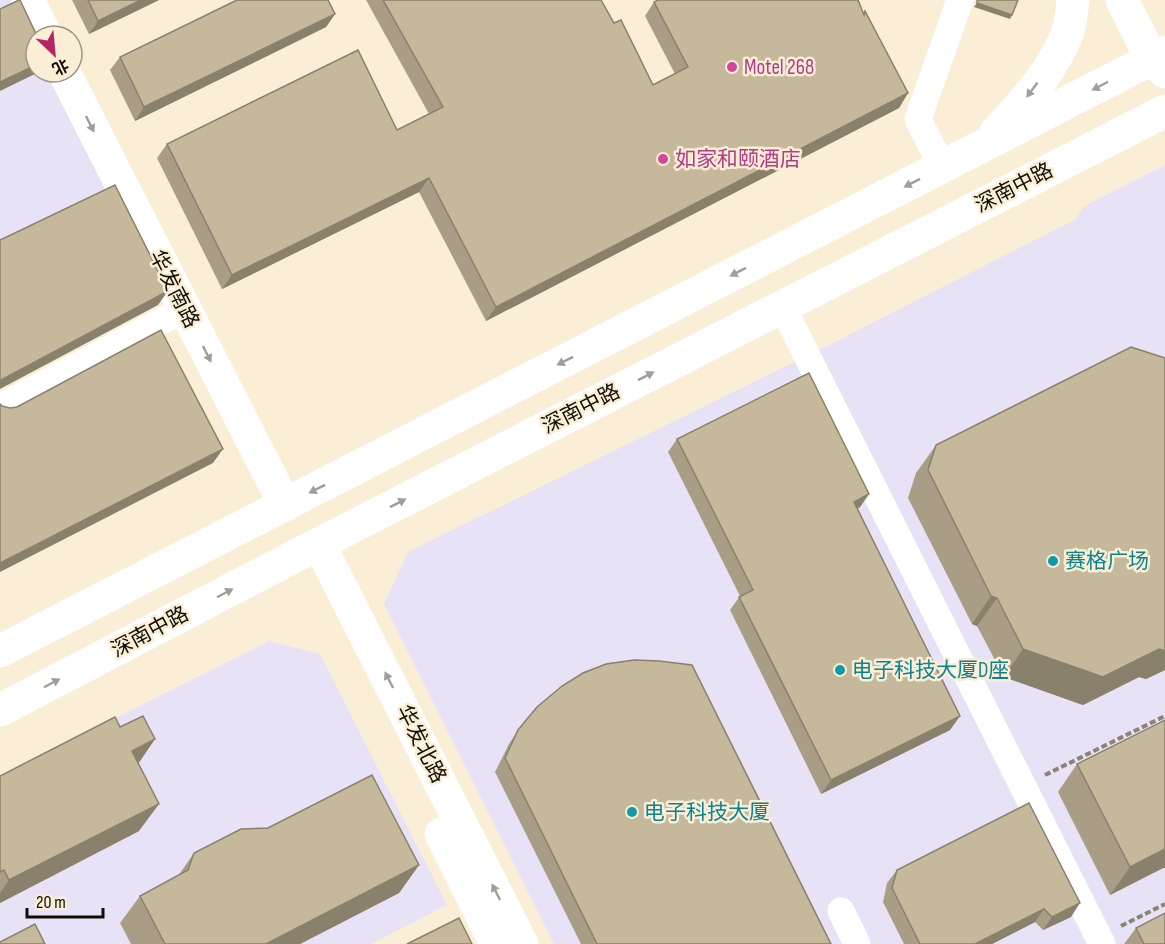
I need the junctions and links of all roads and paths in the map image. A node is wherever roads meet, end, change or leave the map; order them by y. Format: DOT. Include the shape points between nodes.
graph roads {
  1 [pos="28,0"];
  2 [pos="960,0"];
  3 [pos="1073,0"];
  4 [pos="1122,0"];
  5 [pos="40,24"];
  6 [pos="1160,61"];
  7 [pos="70,84"];
  8 [pos="1165,111"];
  9 [pos="982,146"];
  10 [pos="942,167"];
  11 [pos="782,306"];
  12 [pos="184,309"];
  13 [pos="0,407"];
  14 [pos="285,505"];
  15 [pos="310,548"];
  16 [pos="0,651"];
  17 [pos="0,711"];
  18 [pos="1165,716"];
  19 [pos="1023,787"];
  20 [pos="1165,904"];
  21 [pos="841,911"];
  22 [pos="1100,940"];
  23 [pos="496,944"];
  24 [pos="522,944"];
  25 [pos="857,944"];
  1 -- 5 [label="main road"];
  2 -- 10 [label="street" via="918,119"];
  3 -- 9 [label="main road, one-way" via="1068,28 1047,70"];
  4 -- 6 [label="main road"];
  6 -- 9 [label="main road, one-way"];
  7 -- 12 [label="main road, 华发南路, one-way"];
  8 -- 11 [label="main road, 深南中路"];
  9 -- 10 [label="main road"];
  10 -- 14 [label="main road, one-way"];
  15 -- 11 [label="main road, 深南中路, one-way"];
  11 -- 19 [label="street"];
  12 -- 13 [label="street"];
  12 -- 14 [label="main road, 华发南路, one-way"];
  14 -- 16 [label="main road"];
  17 -- 15 [label="main road, 深南中路, one-way"];
  15 -- 23 [label="main road, 华发北路"];
  24 -- 15 [label="main road, 华发北路, one-way"];
  18 -- 19 [label="path"];
  19 -- 22 [label="street"];
  20 -- 22 [label="path"];
  21 -- 25 [label="street"];
}
